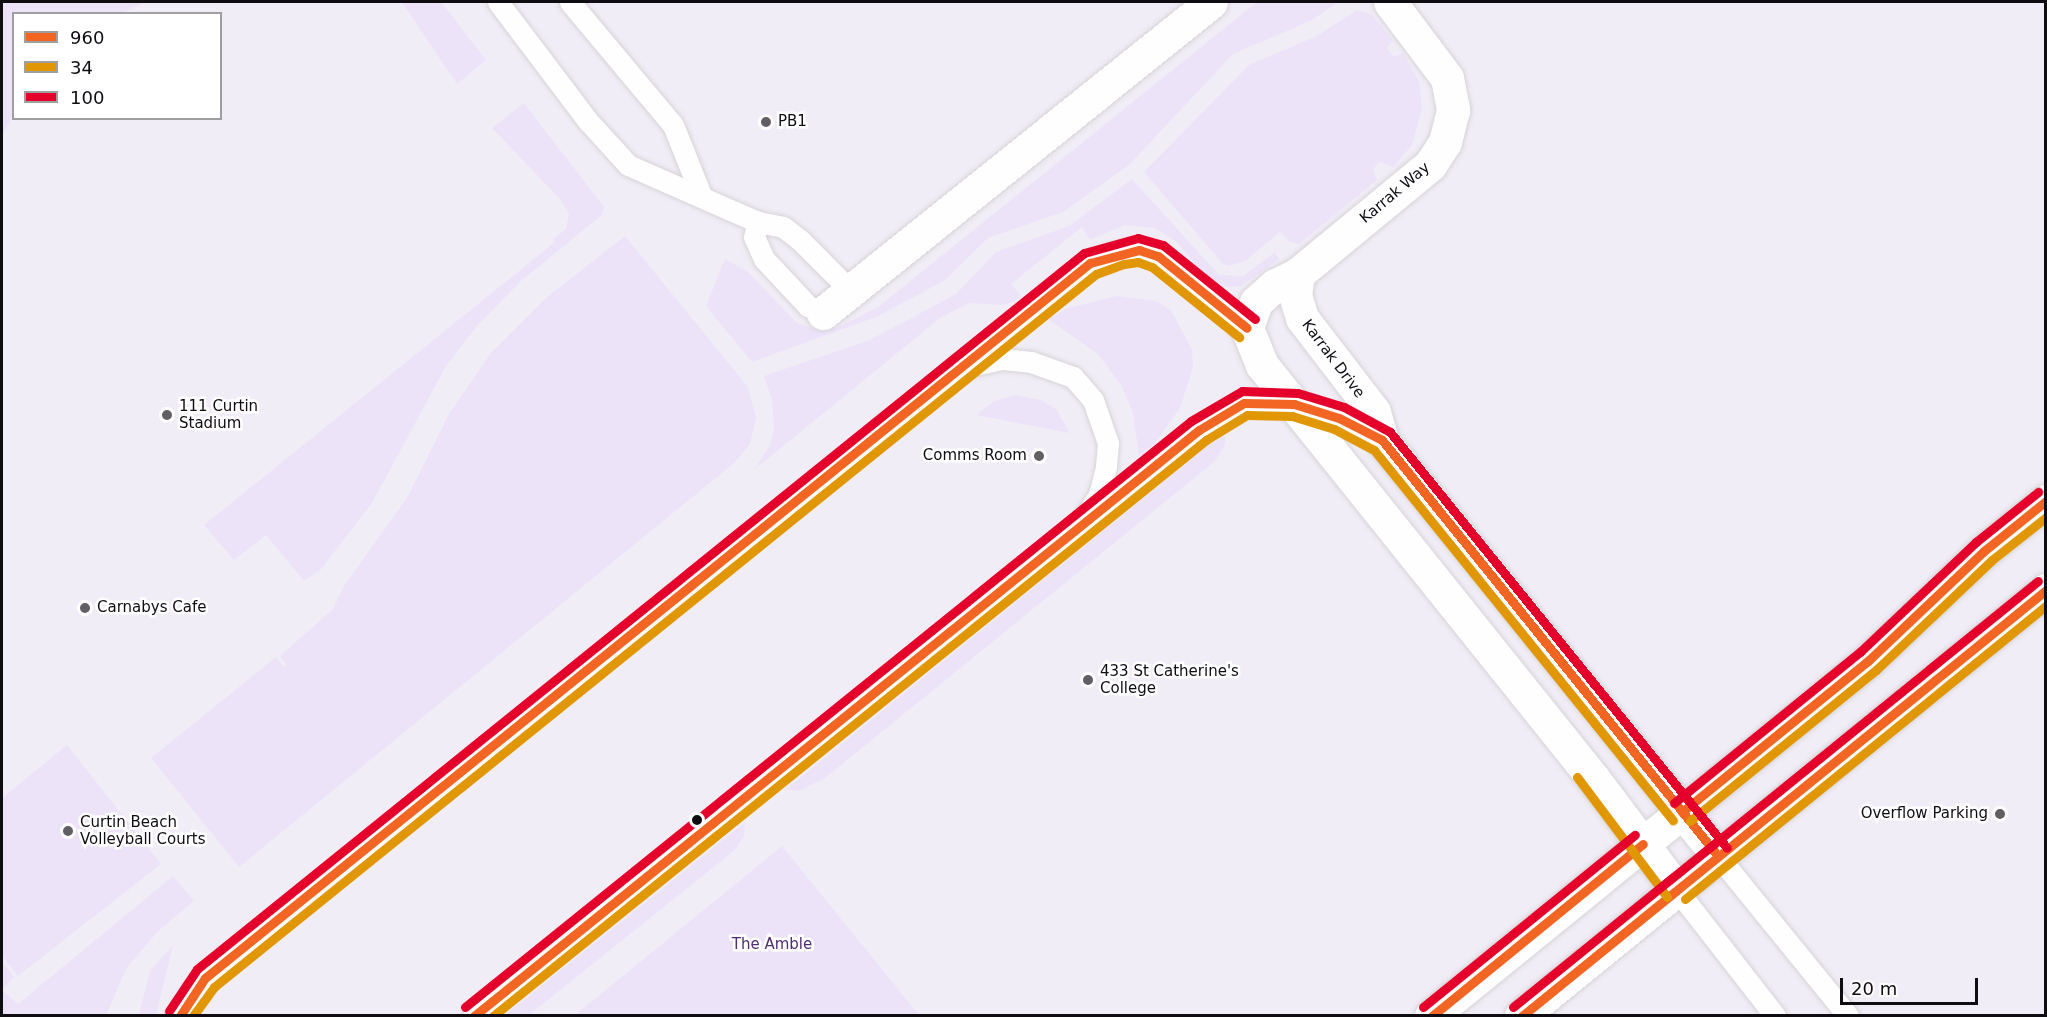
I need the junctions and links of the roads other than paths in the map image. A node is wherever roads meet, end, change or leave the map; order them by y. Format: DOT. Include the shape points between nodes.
graph roads {
  1 [pos="498,2"];
  2 [pos="570,2"];
  3 [pos="1210,2"];
  4 [pos="1390,2"];
  5 [pos="701,195"];
  6 [pos="758,222"];
  7 [pos="1298,274"];
  8 [pos="851,291"];
  9 [pos="824,314"];
  10 [pos="1247,328"];
  11 [pos="957,369"];
  12 [pos="1294,404"];
  13 [pos="1382,440"];
  14 [pos="2046,501"];
  15 [pos="1078,528"];
  16 [pos="2046,590"];
  17 [pos="1682,812"];
  18 [pos="1642,844"];
  19 [pos="1718,856"];
  20 [pos="1677,890"];
  21 [pos="180,1016"];
  22 [pos="473,1016"];
  23 [pos="1431,1016"];
  24 [pos="1521,1016"];
  25 [pos="1775,1016"];
  26 [pos="1848,1016"];
  1 -- 5 [label="lane" via="588,121 628,165"];
  2 -- 5 [label="lane" via="673,125"];
  3 -- 8 [label="street"];
  4 -- 7 [label="street, Karrak Way" via="1447,78 1453,110 1450,129 1430,165"];
  5 -- 6 [label="lane"];
  6 -- 8 [label="lane" via="783,227"];
  6 -- 9 [label="lane" via="754,237 758,250 808,306"];
  7 -- 10 [label="street" via="1275,285 1257,302"];
  7 -- 13 [label="street, Karrak Drive" via="1295,295 1302,318 1374,412"];
  8 -- 9 [label="street"];
  10 -- 11 [label="lane" via="1158,256 1139,250 1121,252 1090,263"];
  10 -- 12 [label="street" via="1262,365"];
  11 -- 15 [label="lane" via="1003,359 1031,362 1073,377 1093,400 1108,443 1107,467 1099,495"];
  11 -- 21 [label="lane" via="206,978"];
  12 -- 13 [label="lane" via="1339,418"];
  12 -- 15 [label="lane" via="1244,404 1199,430"];
  12 -- 18 [label="street"];
  13 -- 17 [label="street, Karrak Drive"];
  14 -- 17 [label="street" via="1984,551 1868,661"];
  15 -- 22 [label="lane"];
  16 -- 19 [label="street"];
  17 -- 18 [label="street"];
  17 -- 19 [label="street, Karrak Drive"];
  18 -- 20 [label="street"];
  18 -- 23 [label="street"];
  19 -- 20 [label="street"];
  19 -- 26 [label="lane"];
  20 -- 24 [label="street"];
  20 -- 25 [label="lane"];
}
